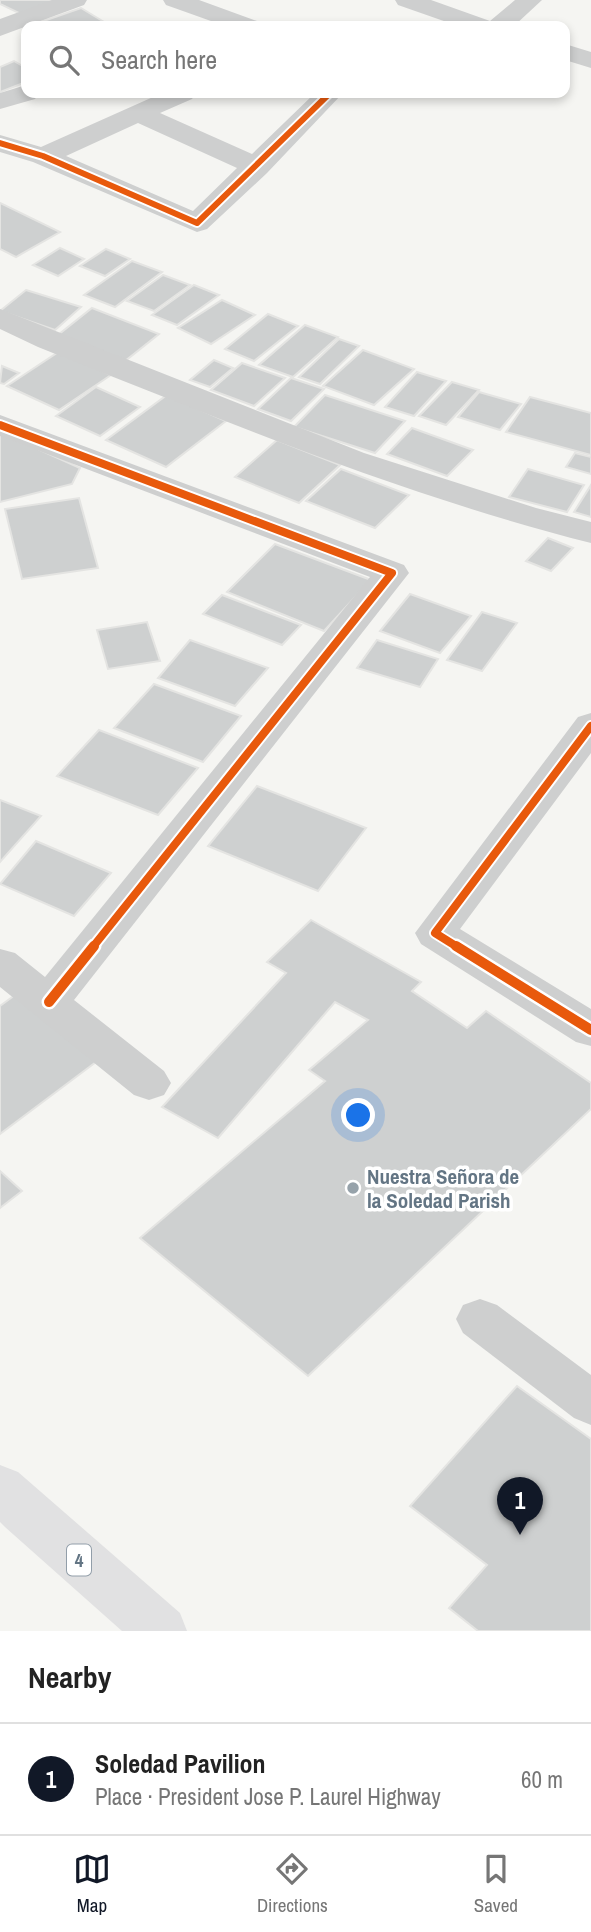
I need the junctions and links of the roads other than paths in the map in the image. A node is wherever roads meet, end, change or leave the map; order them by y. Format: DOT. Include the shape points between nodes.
graph roads {
  1 [pos="75,0"];
  2 [pos="175,0"];
  3 [pos="407,0"];
  4 [pos="530,0"];
  5 [pos="209,13"];
  6 [pos="191,21"];
  7 [pos="232,21"];
  8 [pos="467,21"];
  9 [pos="505,21"];
  10 [pos="0,28"];
  11 [pos="570,54"];
  12 [pos="591,60"];
  13 [pos="21,95"];
  14 [pos="173,98"];
  15 [pos="325,98"];
  16 [pos="0,101"];
  17 [pos="139,114"];
  18 [pos="0,143"];
  19 [pos="43,156"];
  20 [pos="257,167"];
  21 [pos="0,318"];
  22 [pos="0,425"];
  23 [pos="591,533"];
  24 [pos="591,726"];
  25 [pos="0,964"];
  26 [pos="49,1002"];
  27 [pos="591,1030"];
  28 [pos="149,1083"];
  29 [pos="480,1319"];
  30 [pos="591,1403"];
  31 [pos="0,1488"];
  32 [pos="161,1631"];
  1 -- 10 [label="street"];
  2 -- 5 [label="street"];
  3 -- 8 [label="street"];
  4 -- 9 [label="street"];
  5 -- 6 [label="street"];
  5 -- 7 [label="street"];
  11 -- 12 [label="street"];
  13 -- 16 [label="street"];
  14 -- 17 [label="street"];
  15 -- 20 [label="street"];
  17 -- 19 [label="street"];
  17 -- 20 [label="street"];
  18 -- 19 [label="street"];
  19 -- 20 [label="street" via="197,223"];
  21 -- 23 [label="street" via="352,460"];
  22 -- 26 [label="street" via="392,572"];
  24 -- 27 [label="street" via="435,933"];
  25 -- 26 [label="street"];
  26 -- 28 [label="street"];
  29 -- 30 [label="street"];
  31 -- 32 [label="highway, 4"];
}
